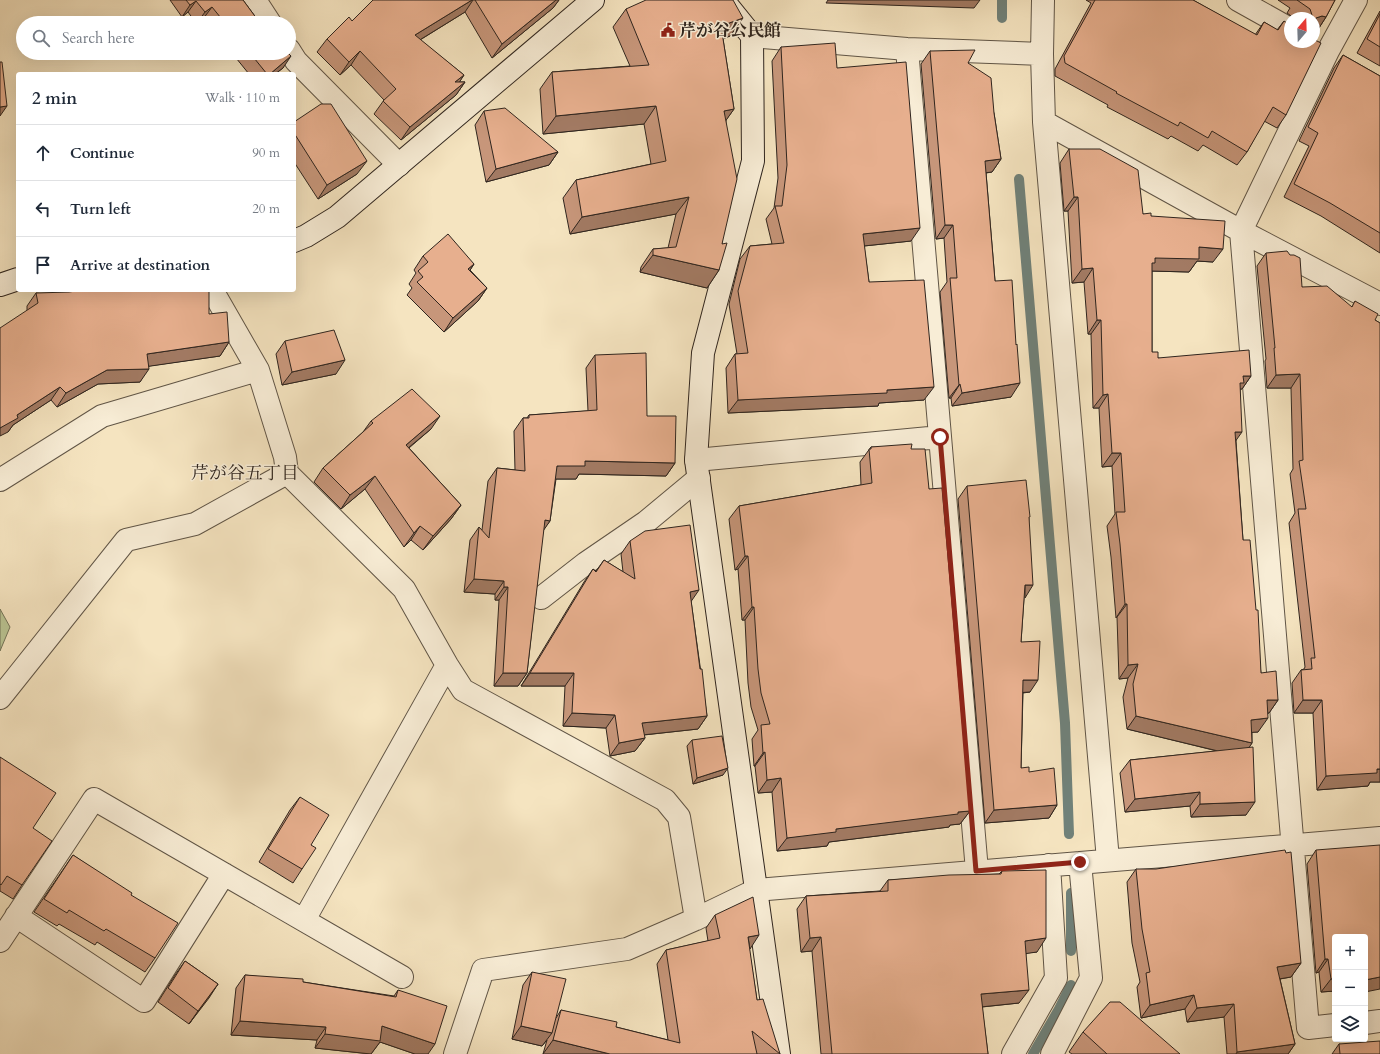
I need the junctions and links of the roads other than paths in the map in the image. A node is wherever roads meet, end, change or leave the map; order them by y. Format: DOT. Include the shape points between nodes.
graph roads {
  1 [pos="255,0"];
  2 [pos="593,0"];
  3 [pos="723,0"];
  4 [pos="1043,0"];
  5 [pos="1238,0"];
  6 [pos="1356,0"];
  7 [pos="265,16"];
  8 [pos="1284,26"];
  9 [pos="752,36"];
  10 [pos="1320,46"];
  11 [pos="1319,48"];
  12 [pos="907,49"];
  13 [pos="1042,54"];
  14 [pos="295,60"];
  15 [pos="1348,61"];
  16 [pos="1044,122"];
  17 [pos="399,165"];
  18 [pos="1241,231"];
  19 [pos="296,240"];
  20 [pos="16,280"];
  21 [pos="0,285"];
  22 [pos="213,292"];
  23 [pos="1380,304"];
  24 [pos="258,370"];
  25 [pos="940,437"];
  26 [pos="698,469"];
  27 [pos="287,473"];
  28 [pos="0,480"];
  29 [pos="541,598"];
  30 [pos="447,665"];
  31 [pos="0,698"];
  32 [pos="1380,838"];
  33 [pos="1293,845"];
  34 [pos="1108,860"];
  35 [pos="1080,862"];
  36 [pos="1049,865"];
  37 [pos="976,871"];
  38 [pos="224,874"];
  39 [pos="756,890"];
  40 [pos="16,916"];
  41 [pos="696,918"];
  42 [pos="304,920"];
  43 [pos="0,940"];
  44 [pos="402,977"];
  45 [pos="1056,978"];
  46 [pos="1091,978"];
  47 [pos="1380,1021"];
  48 [pos="1368,1023"];
  49 [pos="1332,1025"];
  50 [pos="455,1054"];
  51 [pos="779,1054"];
  52 [pos="1013,1054"];
  53 [pos="1052,1054"];
  1 -- 7 [label="street"];
  2 -- 17 [label="street"];
  3 -- 9 [label="street"];
  4 -- 13 [label="street"];
  5 -- 8 [label="street"];
  6 -- 10 [label="street"];
  9 -- 12 [label="street"];
  9 -- 26 [label="street" via="752,161 703,353"];
  10 -- 15 [label="street"];
  11 -- 18 [label="street"];
  12 -- 13 [label="street"];
  12 -- 25 [label="street"];
  13 -- 16 [label="street"];
  14 -- 17 [label="street"];
  16 -- 18 [label="street"];
  16 -- 34 [label="street"];
  17 -- 19 [label="street" via="337,216"];
  18 -- 23 [label="street"];
  18 -- 33 [label="street"];
  20 -- 21 [label="street"];
  22 -- 24 [label="street"];
  24 -- 27 [label="street" via="285,457"];
  24 -- 28 [label="street" via="102,416"];
  25 -- 26 [label="street"];
  25 -- 37 [label="street"];
  26 -- 29 [label="street" via="646,522 586,562"];
  26 -- 39 [label="street"];
  27 -- 30 [label="street" via="404,589"];
  27 -- 31 [label="street" via="195,524 126,540"];
  30 -- 41 [label="street" via="463,690 665,800 679,817"];
  30 -- 42 [label="street"];
  32 -- 33 [label="street"];
  33 -- 34 [label="street"];
  33 -- 49 [label="street" via="1308,1028"];
  34 -- 35 [label="street"];
  35 -- 36 [label="street"];
  35 -- 46 [label="street"];
  36 -- 37 [label="street"];
  36 -- 45 [label="street"];
  37 -- 39 [label="street"];
  38 -- 40 [label="street" via="94,799"];
  38 -- 40 [label="street" via="144,1001"];
  38 -- 42 [label="street"];
  39 -- 41 [label="street"];
  39 -- 51 [label="street"];
  40 -- 43 [label="street"];
  41 -- 50 [label="street" via="627,949 484,970"];
  42 -- 44 [label="street"];
  45 -- 46 [label="street"];
  45 -- 52 [label="street"];
  46 -- 53 [label="street"];
  47 -- 48 [label="street"];
}
